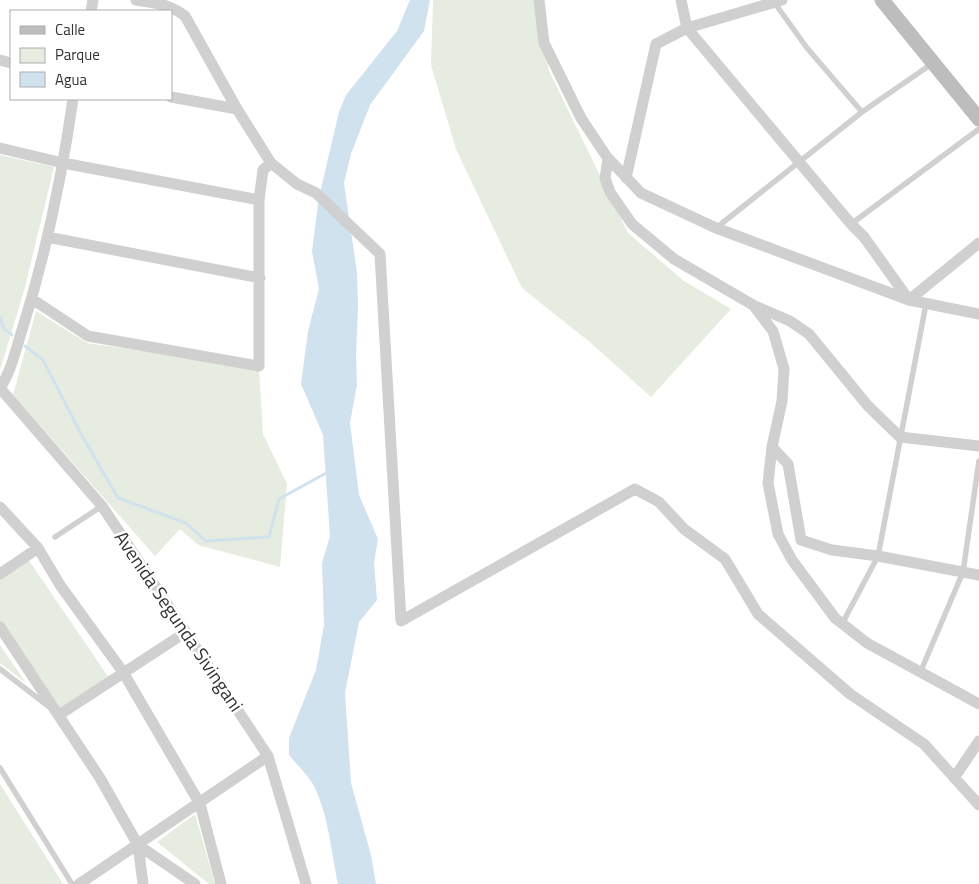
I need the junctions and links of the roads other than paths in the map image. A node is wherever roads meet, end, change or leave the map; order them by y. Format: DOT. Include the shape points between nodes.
graph roads {
  1 [pos="136,0"];
  2 [pos="539,0"];
  3 [pos="681,0"];
  4 [pos="882,0"];
  5 [pos="777,1"];
  6 [pos="687,28"];
  7 [pos="933,63"];
  8 [pos="172,97"];
  9 [pos="73,100"];
  10 [pos="237,109"];
  11 [pos="862,112"];
  12 [pos="979,120"];
  13 [pos="979,129"];
  14 [pos="0,148"];
  15 [pos="608,159"];
  16 [pos="798,162"];
  17 [pos="271,163"];
  18 [pos="64,164"];
  19 [pos="626,178"];
  20 [pos="259,200"];
  21 [pos="851,224"];
  22 [pos="716,228"];
  23 [pos="47,237"];
  24 [pos="979,243"];
  25 [pos="260,278"];
  26 [pos="32,299"];
  27 [pos="909,300"];
  28 [pos="926,304"];
  29 [pos="754,306"];
  30 [pos="979,314"];
  31 [pos="0,388"];
  32 [pos="900,437"];
  33 [pos="979,446"];
  34 [pos="772,447"];
  35 [pos="979,461"];
  36 [pos="102,506"];
  37 [pos="0,507"];
  38 [pos="55,537"];
  39 [pos="38,548"];
  40 [pos="878,556"];
  41 [pos="963,572"];
  42 [pos="0,574"];
  43 [pos="979,575"];
  44 [pos="842,624"];
  45 [pos="0,627"];
  46 [pos="186,632"];
  47 [pos="0,668"];
  48 [pos="123,672"];
  49 [pos="920,672"];
  50 [pos="979,704"];
  51 [pos="59,715"];
  52 [pos="979,741"];
  53 [pos="268,756"];
  54 [pos="0,768"];
  55 [pos="954,778"];
  56 [pos="200,804"];
  57 [pos="979,806"];
  58 [pos="138,845"];
  59 [pos="72,884"];
  60 [pos="79,884"];
  61 [pos="143,884"];
  62 [pos="196,884"];
  63 [pos="221,884"];
  64 [pos="306,884"];
  1 -- 10 [label="street" via="176,8 185,16"];
  2 -- 15 [label="street" via="544,43 581,118"];
  3 -- 6 [label="street"];
  4 -- 7 [label="street"];
  5 -- 6 [label="street"];
  5 -- 11 [label="lane" via="807,48"];
  6 -- 16 [label="street"];
  6 -- 19 [label="street" via="656,44"];
  7 -- 11 [label="lane"];
  7 -- 12 [label="street"];
  8 -- 10 [label="street"];
  9 -- 18 [label="street"];
  10 -- 17 [label="street"];
  11 -- 16 [label="lane"];
  13 -- 21 [label="lane"];
  14 -- 18 [label="street"];
  15 -- 19 [label="street"];
  15 -- 29 [label="street" via="607,185 632,224 674,259"];
  16 -- 21 [label="street"];
  16 -- 22 [label="lane"];
  17 -- 20 [label="street" via="263,170"];
  17 -- 55 [label="street" via="316,193 380,254 401,621 635,489 659,502 684,529 725,560 758,614 850,694 924,744"];
  18 -- 20 [label="street"];
  18 -- 23 [label="street"];
  19 -- 22 [label="street" via="641,193"];
  20 -- 25 [label="street"];
  21 -- 27 [label="street"];
  22 -- 27 [label="street"];
  23 -- 25 [label="street"];
  23 -- 26 [label="street"];
  24 -- 27 [label="street"];
  25 -- 26 [label="street" via="259,366 88,336"];
  26 -- 31 [label="street" via="8,375"];
  27 -- 28 [label="street"];
  28 -- 30 [label="street"];
  28 -- 32 [label="lane"];
  29 -- 32 [label="street" via="790,321 809,334 868,406"];
  29 -- 34 [label="street" via="773,331 784,369 782,401"];
  31 -- 36 [label="street, Avenida Segunda Sivingani"];
  32 -- 33 [label="street"];
  32 -- 40 [label="lane"];
  34 -- 40 [label="street" via="788,464 801,540 832,550"];
  34 -- 44 [label="street" via="768,483 778,534 792,560"];
  35 -- 41 [label="lane"];
  36 -- 38 [label="lane"];
  36 -- 46 [label="street, Avenida Segunda Sivingani"];
  37 -- 39 [label="street"];
  39 -- 42 [label="street"];
  39 -- 48 [label="street" via="60,585"];
  40 -- 41 [label="street"];
  40 -- 44 [label="lane"];
  41 -- 43 [label="street"];
  41 -- 49 [label="lane"];
  44 -- 49 [label="street" via="866,643"];
  45 -- 51 [label="street"];
  46 -- 48 [label="street"];
  46 -- 53 [label="street, Avenida Segunda Sivingani"];
  47 -- 51 [label="lane"];
  48 -- 51 [label="street"];
  48 -- 56 [label="street"];
  49 -- 50 [label="street"];
  51 -- 58 [label="street"];
  52 -- 55 [label="street"];
  53 -- 56 [label="street"];
  53 -- 64 [label="street, Avenida Segunda Sivingani"];
  54 -- 59 [label="lane"];
  55 -- 57 [label="street"];
  56 -- 58 [label="street"];
  56 -- 63 [label="street"];
  58 -- 60 [label="street"];
  58 -- 61 [label="street"];
  58 -- 62 [label="street"];
}
